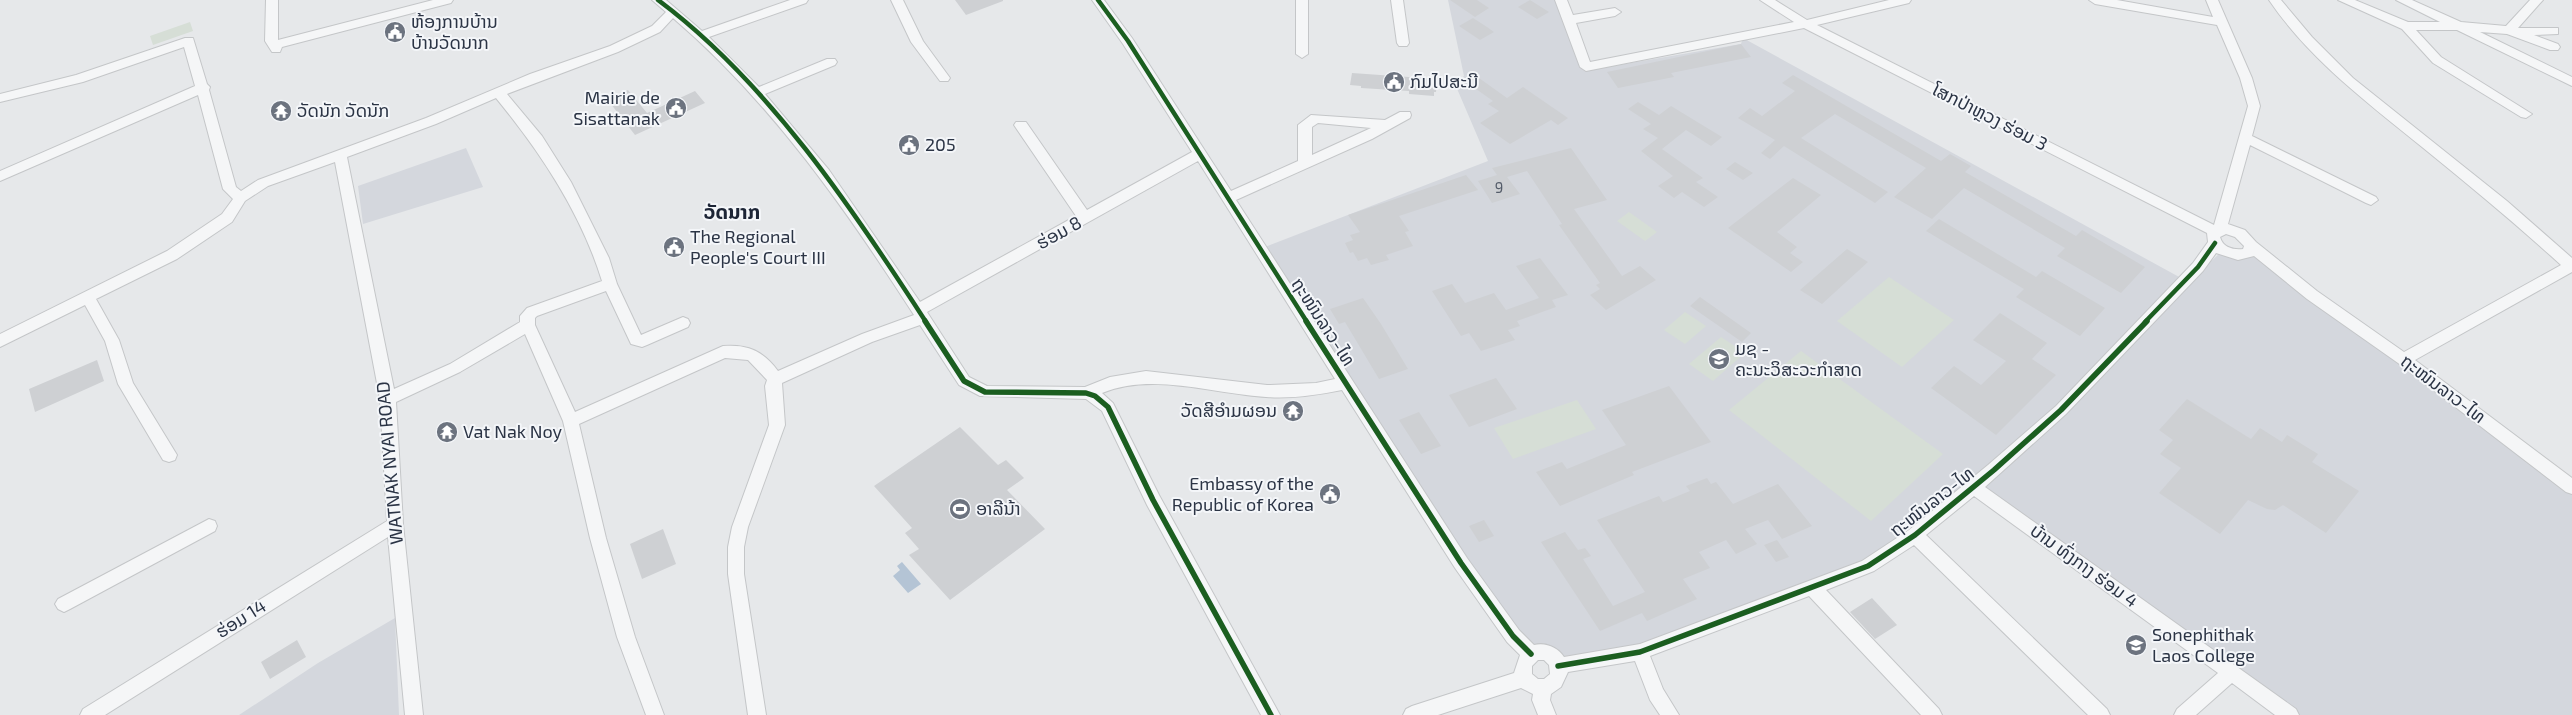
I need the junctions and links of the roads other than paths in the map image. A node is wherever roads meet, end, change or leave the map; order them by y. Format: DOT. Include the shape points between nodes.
graph roads {
  1 [pos="272,0"];
  2 [pos="447,0"];
  3 [pos="658,0"];
  4 [pos="802,0"];
  5 [pos="896,0"];
  6 [pos="1302,0"];
  7 [pos="1397,0"];
  8 [pos="1561,0"];
  9 [pos="1766,0"];
  10 [pos="1905,0"];
  11 [pos="2095,0"];
  12 [pos="2212,0"];
  13 [pos="2275,0"];
  14 [pos="2344,0"];
  15 [pos="2402,0"];
  16 [pos="2537,0"];
  17 [pos="1100,1"];
  18 [pos="672,12"];
  19 [pos="1615,12"];
  20 [pos="1568,20"];
  21 [pos="2222,22"];
  22 [pos="1805,24"];
  23 [pos="2406,26"];
  24 [pos="2459,26"];
  25 [pos="2509,30"];
  26 [pos="2554,32"];
  27 [pos="700,36"];
  28 [pos="1404,43"];
  29 [pos="2554,47"];
  30 [pos="1302,54"];
  31 [pos="831,62"];
  32 [pos="944,78"];
  33 [pos="2572,82"];
  34 [pos="204,87"];
  35 [pos="758,92"];
  36 [pos="499,93"];
  37 [pos="0,98"];
  38 [pos="2526,114"];
  39 [pos="1405,115"];
  40 [pos="1021,125"];
  41 [pos="1390,125"];
  42 [pos="2246,138"];
  43 [pos="340,155"];
  44 [pos="1198,155"];
  45 [pos="1306,163"];
  46 [pos="0,176"];
  47 [pos="240,198"];
  48 [pos="1228,198"];
  49 [pos="2229,199"];
  50 [pos="2371,200"];
  51 [pos="1086,218"];
  52 [pos="2242,234"];
  53 [pos="2217,235"];
  54 [pos="2240,251"];
  55 [pos="2572,265"];
  56 [pos="2198,267"];
  57 [pos="610,284"];
  58 [pos="87,296"];
  59 [pos="920,314"];
  60 [pos="683,323"];
  61 [pos="528,325"];
  62 [pos="0,341"];
  63 [pos="2403,359"];
  64 [pos="775,378"];
  65 [pos="1346,383"];
  66 [pos="1086,393"];
  67 [pos="388,399"];
  68 [pos="571,421"];
  69 [pos="169,455"];
  70 [pos="2569,482"];
  71 [pos="1975,488"];
  72 [pos="395,524"];
  73 [pos="209,526"];
  74 [pos="1915,535"];
  75 [pos="1814,588"];
  76 [pos="64,604"];
  77 [pos="1640,652"];
  78 [pos="1531,654"];
  79 [pos="1558,666"];
  80 [pos="2231,673"];
  81 [pos="1525,678"];
  82 [pos="1542,687"];
  83 [pos="89,715"];
  84 [pos="414,715"];
  85 [pos="655,715"];
  86 [pos="756,715"];
  87 [pos="1271,715"];
  88 [pos="1412,715"];
  89 [pos="1547,715"];
  90 [pos="1670,715"];
  91 [pos="1933,715"];
  92 [pos="2101,715"];
  93 [pos="2183,715"];
  94 [pos="2290,715"];
  1 -- 2 [label="street" via="271,41 276,47"];
  3 -- 18 [label="street"];
  4 -- 27 [label="street"];
  5 -- 32 [label="street" via="918,42"];
  6 -- 30 [label="street"];
  7 -- 28 [label="street"];
  8 -- 20 [label="street"];
  9 -- 22 [label="street, ໂສກປ່າຫຼວງ ຮ່ອມ 3"];
  10 -- 22 [label="street"];
  11 -- 21 [label="street"];
  12 -- 21 [label="street, ຖະໜົນລາວ-ໄທ"];
  13 -- 55 [label="street" via="2348,81 2502,204"];
  14 -- 23 [label="street"];
  15 -- 24 [label="street"];
  16 -- 25 [label="street"];
  17 -- 44 [label="street, ຖະໜົນລາວ-ໄທ"];
  18 -- 27 [label="street"];
  18 -- 36 [label="street" via="656,29 630,42"];
  19 -- 20 [label="street"];
  20 -- 22 [label="street" via="1586,67"];
  21 -- 42 [label="street, ຖະໜົນລາວ-ໄທ" via="2252,97 2253,114"];
  22 -- 53 [label="street, ໂສກປ່າຫຼວງ ຮ່ອມ 3"];
  23 -- 24 [label="street"];
  23 -- 38 [label="street" via="2437,60"];
  24 -- 25 [label="street"];
  24 -- 33 [label="street"];
  25 -- 26 [label="street"];
  25 -- 29 [label="street"];
  27 -- 35 [label="street"];
  31 -- 35 [label="street"];
  34 -- 37 [label="street" via="189,41 79,79"];
  34 -- 46 [label="street"];
  34 -- 47 [label="street" via="230,189"];
  35 -- 59 [label="street" via="828,176"];
  36 -- 43 [label="street"];
  36 -- 57 [label="street" via="537,139 564,182 602,258"];
  39 -- 41 [label="street"];
  40 -- 51 [label="street"];
  41 -- 45 [label="street"];
  41 -- 45 [label="street" via="1310,120 1305,125"];
  42 -- 49 [label="street, ຖະໜົນລາວ-ໄທ"];
  42 -- 50 [label="street"];
  43 -- 47 [label="street" via="294,168"];
  43 -- 67 [label="street, WATNAK NYAI ROAD"];
  44 -- 48 [label="street, ຖະໜົນລາວ-ໄທ"];
  44 -- 51 [label="street, ຮ່ອມ 8"];
  45 -- 48 [label="street"];
  47 -- 58 [label="street" via="227,218 172,255"];
  48 -- 65 [label="street, ຖະໜົນລາວ-ໄທ"];
  49 -- 52 [label="street"];
  49 -- 53 [label="street, ຖະໜົນລາວ-ໄທ"];
  51 -- 59 [label="street, ຮ່ອມ 8"];
  52 -- 53 [label="street" via="2230,230"];
  52 -- 54 [label="street"];
  53 -- 54 [label="street"];
  53 -- 56 [label="street, ຖະໜົນລາວ-ໄທ"];
  54 -- 56 [label="street, ຖະໜົນລາວ-ໄທ"];
  54 -- 63 [label="street, ຖະໜົນລາວ-ໄທ" via="2312,295"];
  55 -- 63 [label="street"];
  56 -- 71 [label="street, ຖະໜົນລາວ-ໄທ" via="2060,410"];
  57 -- 60 [label="street" via="636,340 642,341"];
  57 -- 61 [label="street" via="532,312 527,316"];
  58 -- 62 [label="street"];
  58 -- 69 [label="street" via="112,340 126,384"];
  59 -- 64 [label="street, ຮ່ອມ 8"];
  59 -- 66 [label="street" via="964,381 977,390"];
  61 -- 67 [label="street" via="455,368"];
  61 -- 68 [label="street"];
  63 -- 70 [label="street, ຖະໜົນລາວ-ໄທ"];
  64 -- 68 [label="street" via="762,359 741,349 723,352"];
  64 -- 86 [label="street" via="777,425 740,527 736,547 736,574"];
  65 -- 66 [label="street" via="1316,390 1282,391 1146,377 1110,383"];
  65 -- 78 [label="street, ຖະໜົນລາວ-ໄທ" via="1461,563 1513,636"];
  66 -- 87 [label="street" via="1096,396 1108,407 1153,500"];
  67 -- 72 [label="street, WATNAK NYAI ROAD"];
  68 -- 85 [label="street" via="598,538 626,637"];
  71 -- 74 [label="street, ຖະໜົນລາວ-ໄທ"];
  71 -- 80 [label="street, ບ້ານ ທົ່ງກາງ ຮ່ອມ 4"];
  72 -- 83 [label="street, ຮ່ອມ 14"];
  72 -- 84 [label="street, WATNAK NYAI ROAD"];
  73 -- 76 [label="street"];
  74 -- 75 [label="street, ຖະໜົນລາວ-ໄທ" via="1868,566"];
  74 -- 92 [label="street"];
  75 -- 77 [label="street, ຖະໜົນລາວ-ໄທ"];
  75 -- 91 [label="street"];
  77 -- 79 [label="street, ຖະໜົນລາວ-ໄທ"];
  77 -- 90 [label="street" via="1656,694"];
  78 -- 79 [label="street" via="1547,654"];
  78 -- 81 [label="street" via="1523,661"];
  79 -- 82 [label="street" via="1557,681"];
  80 -- 93 [label="street"];
  80 -- 94 [label="street, ບ້ານ ທົ່ງກາງ ຮ່ອມ 4"];
  81 -- 82 [label="street" via="1532,685"];
  81 -- 88 [label="street"];
  82 -- 89 [label="street" via="1541,700"];
}
